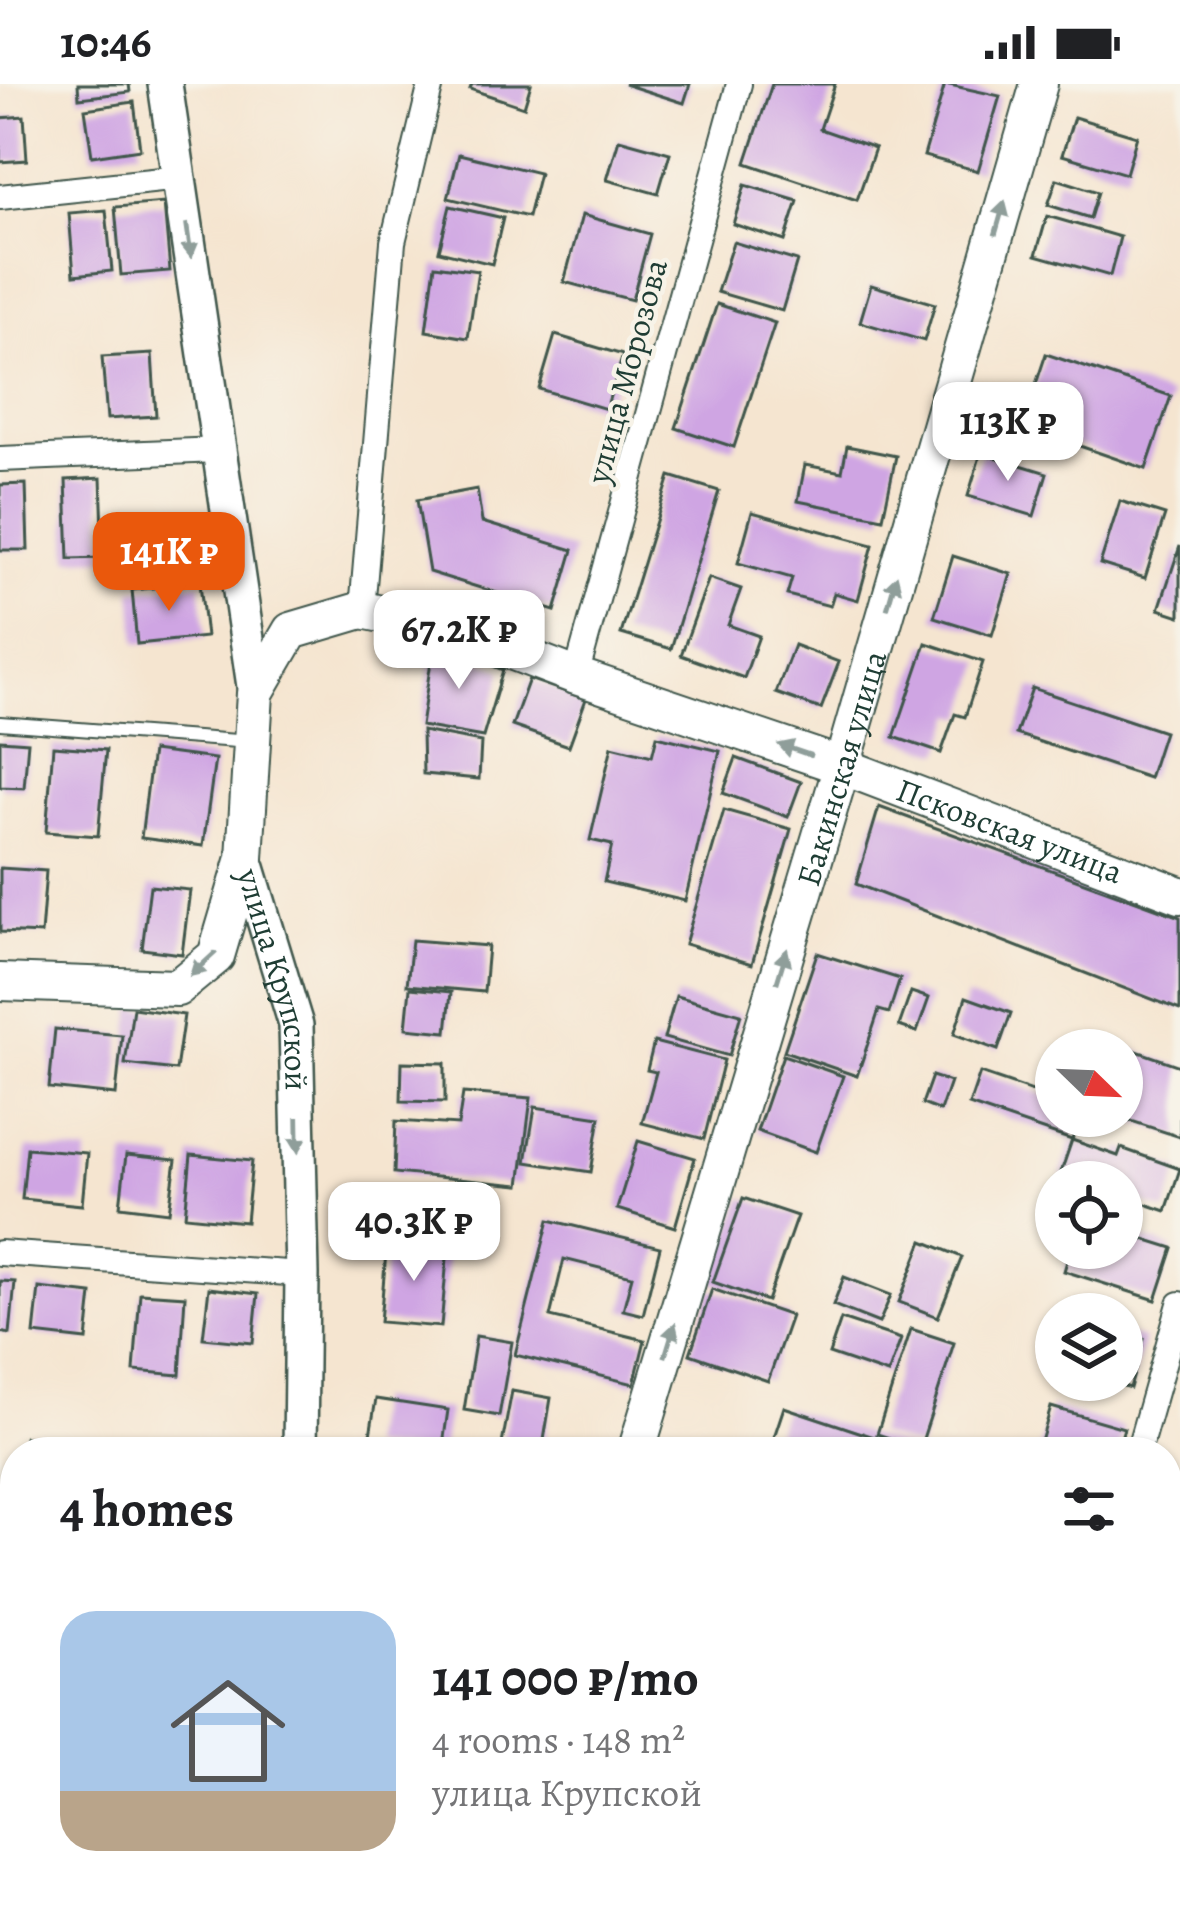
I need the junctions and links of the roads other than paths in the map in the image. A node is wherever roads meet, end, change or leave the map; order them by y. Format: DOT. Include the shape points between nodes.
graph roads {
  1 [pos="165,84"];
  2 [pos="431,84"];
  3 [pos="739,84"];
  4 [pos="1039,84"];
  5 [pos="179,178"];
  6 [pos="0,196"];
  7 [pos="218,450"];
  8 [pos="0,459"];
  9 [pos="362,610"];
  10 [pos="576,676"];
  11 [pos="255,693"];
  12 [pos="0,723"];
  13 [pos="251,742"];
  14 [pos="842,766"];
  15 [pos="244,858"];
  16 [pos="1180,895"];
  17 [pos="0,982"];
  18 [pos="0,1252"];
  19 [pos="302,1274"];
  20 [pos="1180,1304"];
  21 [pos="300,1437"];
  22 [pos="641,1437"];
  23 [pos="1142,1437"];
  1 -- 5 [label="street, улица Крупской"];
  2 -- 9 [label="street" via="393,242"];
  3 -- 10 [label="street, улица Морозова"];
  14 -- 4 [label="main road, Бакинская улица, one-way"];
  5 -- 6 [label="street"];
  5 -- 7 [label="street, улица Крупской, one-way"];
  7 -- 8 [label="street"];
  7 -- 11 [label="street, улица Крупской"];
  9 -- 10 [label="main road, Псковская улица" via="451,628"];
  9 -- 11 [label="main road" via="291,631"];
  14 -- 10 [label="main road, Псковская улица, one-way"];
  11 -- 13 [label="main road, улица Крупской"];
  12 -- 13 [label="lane"];
  13 -- 15 [label="main road, улица Крупской"];
  14 -- 16 [label="main road, Псковская улица"];
  22 -- 14 [label="main road, Бакинская улица, one-way"];
  15 -- 17 [label="main road, one-way" via="216,956 177,988"];
  15 -- 19 [label="street, улица Крупской, one-way" via="296,1025"];
  18 -- 19 [label="street"];
  19 -- 21 [label="street, улица Крупской"];
  20 -- 23 [label="street"];
}
